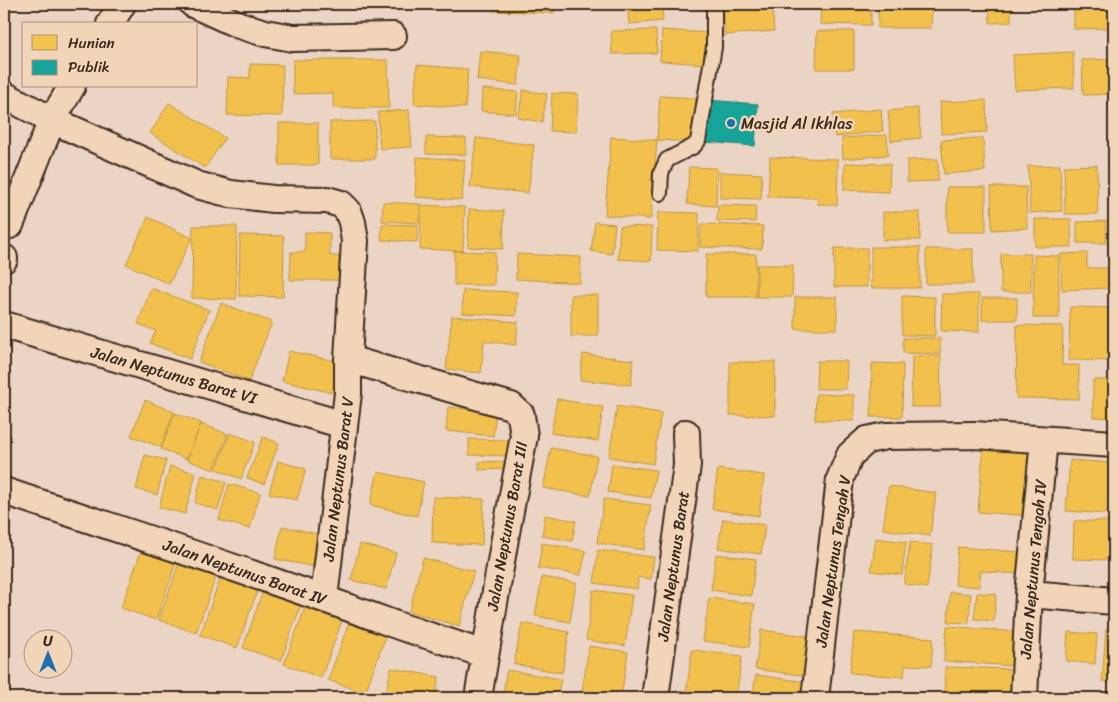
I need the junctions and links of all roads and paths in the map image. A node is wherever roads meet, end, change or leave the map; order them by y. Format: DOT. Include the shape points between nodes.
graph roads {
  1 [pos="122,4"];
  2 [pos="193,4"];
  3 [pos="714,4"];
  4 [pos="111,22"];
  5 [pos="393,36"];
  6 [pos="71,88"];
  7 [pos="4,95"];
  8 [pos="52,120"];
  9 [pos="660,193"];
  10 [pos="10,225"];
  11 [pos="4,324"];
  12 [pos="348,359"];
  13 [pos="344,425"];
  14 [pos="686,433"];
  15 [pos="1044,440"];
  16 [pos="1114,444"];
  17 [pos="4,491"];
  18 [pos="1029,594"];
  19 [pos="324,598"];
  20 [pos="1114,601"];
  21 [pos="485,655"];
  22 [pos="478,698"];
  23 [pos="655,698"];
  24 [pos="815,698"];
  25 [pos="1024,698"];
  1 -- 4 [label="street"];
  2 -- 5 [label="street" via="266,34 293,38"];
  3 -- 9 [label="lane" via="714,47 698,141 667,160 661,172"];
  6 -- 8 [label="street"];
  7 -- 8 [label="street, Jalan Neptunus Barat V"];
  8 -- 10 [label="street"];
  8 -- 12 [label="street, Jalan Neptunus Barat V" via="197,185 231,194 327,200 341,204 348,210 355,241"];
  11 -- 13 [label="street, Jalan Neptunus Barat VI"];
  12 -- 13 [label="street, Jalan Neptunus Barat V"];
  12 -- 21 [label="street, Jalan Neptunus Barat III" via="511,406 521,415 524,436"];
  13 -- 19 [label="street, Jalan Neptunus Barat V"];
  14 -- 23 [label="street, Jalan Neptunus Barat" via="687,465"];
  15 -- 16 [label="street, Jalan Neptunus Tengah V"];
  15 -- 18 [label="street, Jalan Neptunus Tengah IV"];
  15 -- 24 [label="street, Jalan Neptunus Tengah V" via="976,435 886,436 867,440 850,455 840,479"];
  17 -- 19 [label="street, Jalan Neptunus Barat IV"];
  18 -- 20 [label="street"];
  18 -- 25 [label="street, Jalan Neptunus Tengah IV"];
  19 -- 21 [label="street, Jalan Neptunus Barat IV"];
  21 -- 22 [label="street, Jalan Neptunus Barat III"];
}
